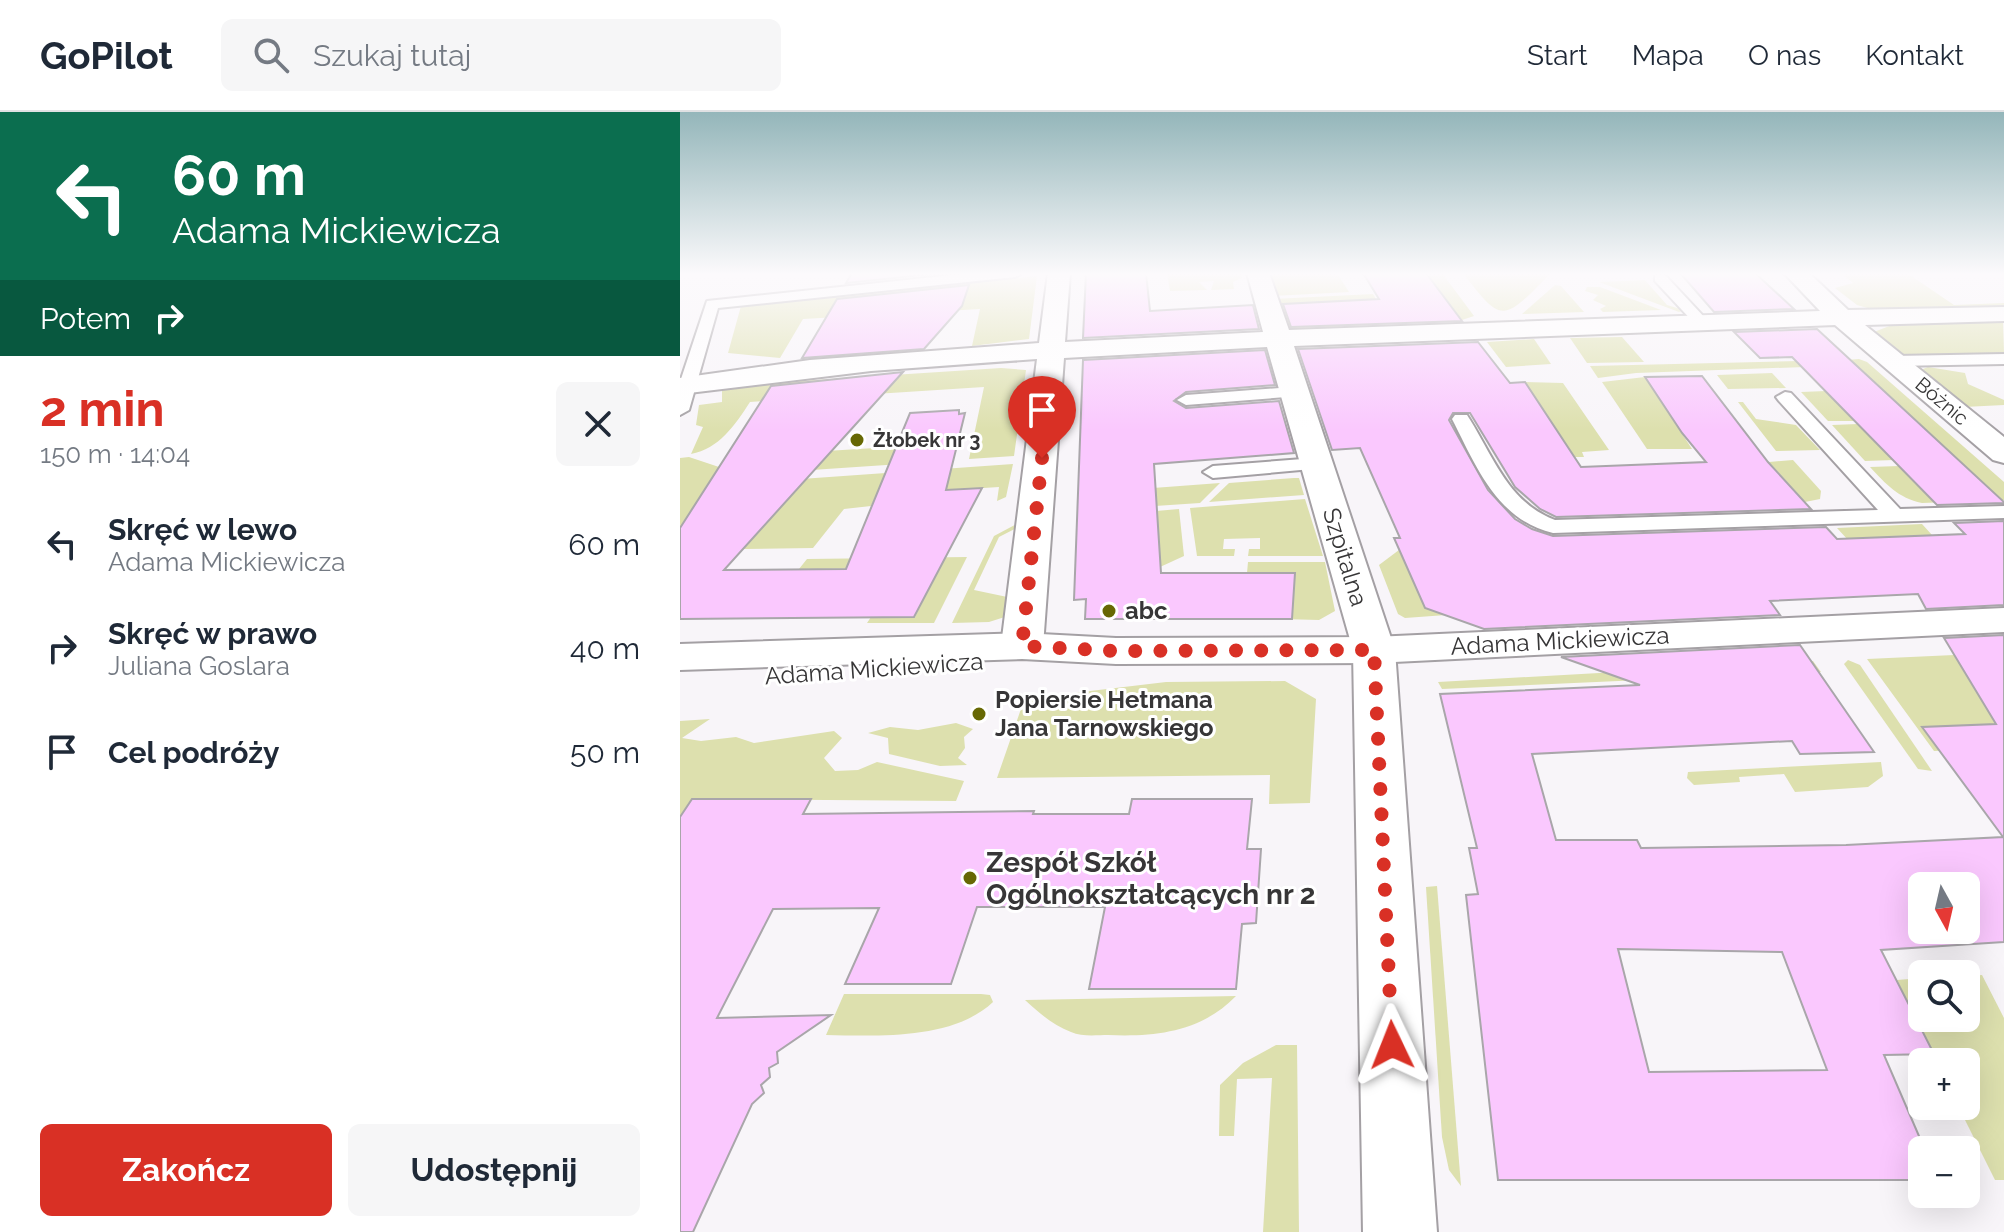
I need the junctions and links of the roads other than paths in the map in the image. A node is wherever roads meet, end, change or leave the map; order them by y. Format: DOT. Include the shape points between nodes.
graph roads {
  1 [pos="706,325"];
  2 [pos="1055,325"];
  3 [pos="1272,325"];
  4 [pos="1566,325"];
  5 [pos="1851,325"];
  6 [pos="1276,338"];
  7 [pos="1053,351"];
  8 [pos="2004,359"];
  9 [pos="1894,361"];
  10 [pos="689,384"];
  11 [pos="1293,392"];
  12 [pos="1785,397"];
  13 [pos="1186,400"];
  14 [pos="680,410"];
  15 [pos="1461,419"];
  16 [pos="2004,453"];
  17 [pos="1316,464"];
  18 [pos="1213,472"];
  19 [pos="2004,512"];
  20 [pos="1894,515"];
  21 [pos="2004,620"];
  22 [pos="1022,646"];
  23 [pos="1374,650"];
  24 [pos="1116,651"];
  25 [pos="680,657"];
  26 [pos="680,685"];
  27 [pos="1400,1232"];
  1 -- 10 [label="lane"];
  2 -- 7 [label="street"];
  3 -- 6 [label="street, Szpitalna"];
  4 -- 6 [label="street"];
  5 -- 9 [label="street, Bóżnic"];
  6 -- 7 [label="street"];
  6 -- 11 [label="street, Szpitalna"];
  7 -- 10 [label="street" via="777,370"];
  7 -- 22 [label="street"];
  8 -- 9 [label="lane"];
  9 -- 16 [label="street, Bóżnic"];
  10 -- 14 [label="lane"];
  11 -- 13 [label="lane"];
  11 -- 17 [label="street, Szpitalna"];
  12 -- 20 [label="lane"];
  15 -- 20 [label="lane" via="1508,501 1521,515 1553,527"];
  17 -- 18 [label="lane"];
  17 -- 23 [label="street, Szpitalna"];
  19 -- 20 [label="lane"];
  21 -- 23 [label="street, Adama Mickiewicza"];
  22 -- 24 [label="street, Adama Mickiewicza"];
  22 -- 25 [label="street, Adama Mickiewicza"];
  23 -- 24 [label="street, Adama Mickiewicza"];
  23 -- 27 [label="street, Szpitalna"];
  24 -- 26 [label="street, Adama Mickiewicza"];
}
